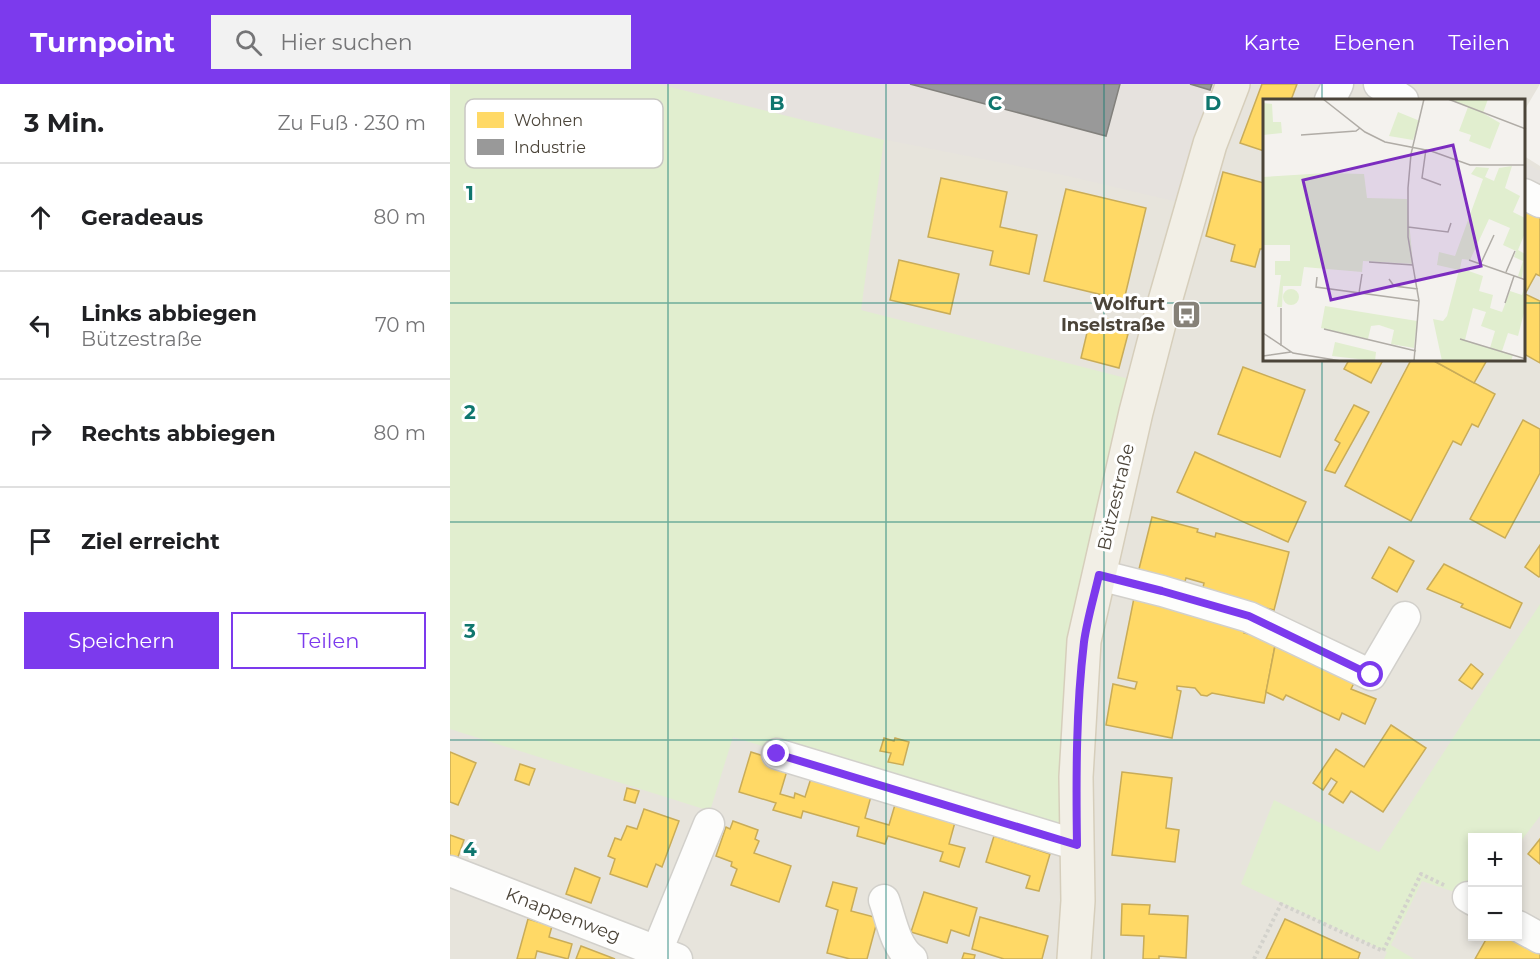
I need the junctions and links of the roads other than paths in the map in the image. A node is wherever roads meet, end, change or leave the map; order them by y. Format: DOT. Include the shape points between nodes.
graph roads {
  1 [pos="1233,84"];
  2 [pos="1338,84"];
  3 [pos="1379,84"];
  4 [pos="1330,99"];
  5 [pos="1402,99"];
  6 [pos="1525,194"];
  7 [pos="1540,202"];
  8 [pos="1099,575"];
  9 [pos="1405,617"];
  10 [pos="777,754"];
  11 [pos="709,824"];
  12 [pos="1077,845"];
  13 [pos="450,871"];
  14 [pos="884,900"];
  15 [pos="1522,928"];
  16 [pos="1540,938"];
  17 [pos="667,955"];
  18 [pos="912,959"];
  19 [pos="1074,959"];
  1 -- 8 [label="main road, Bützestraße" via="1210,144 1163,308"];
  2 -- 4 [label="street"];
  3 -- 5 [label="street"];
  6 -- 7 [label="street"];
  8 -- 9 [label="street" via="1249,616 1371,675"];
  8 -- 12 [label="main road, Bützestraße" via="1084,641 1076,777"];
  10 -- 12 [label="street"];
  11 -- 17 [label="street"];
  12 -- 19 [label="main road, Bützestraße"];
  13 -- 17 [label="street, Knappenweg"];
  14 -- 18 [label="street" via="898,942"];
  15 -- 16 [label="street"];
}
